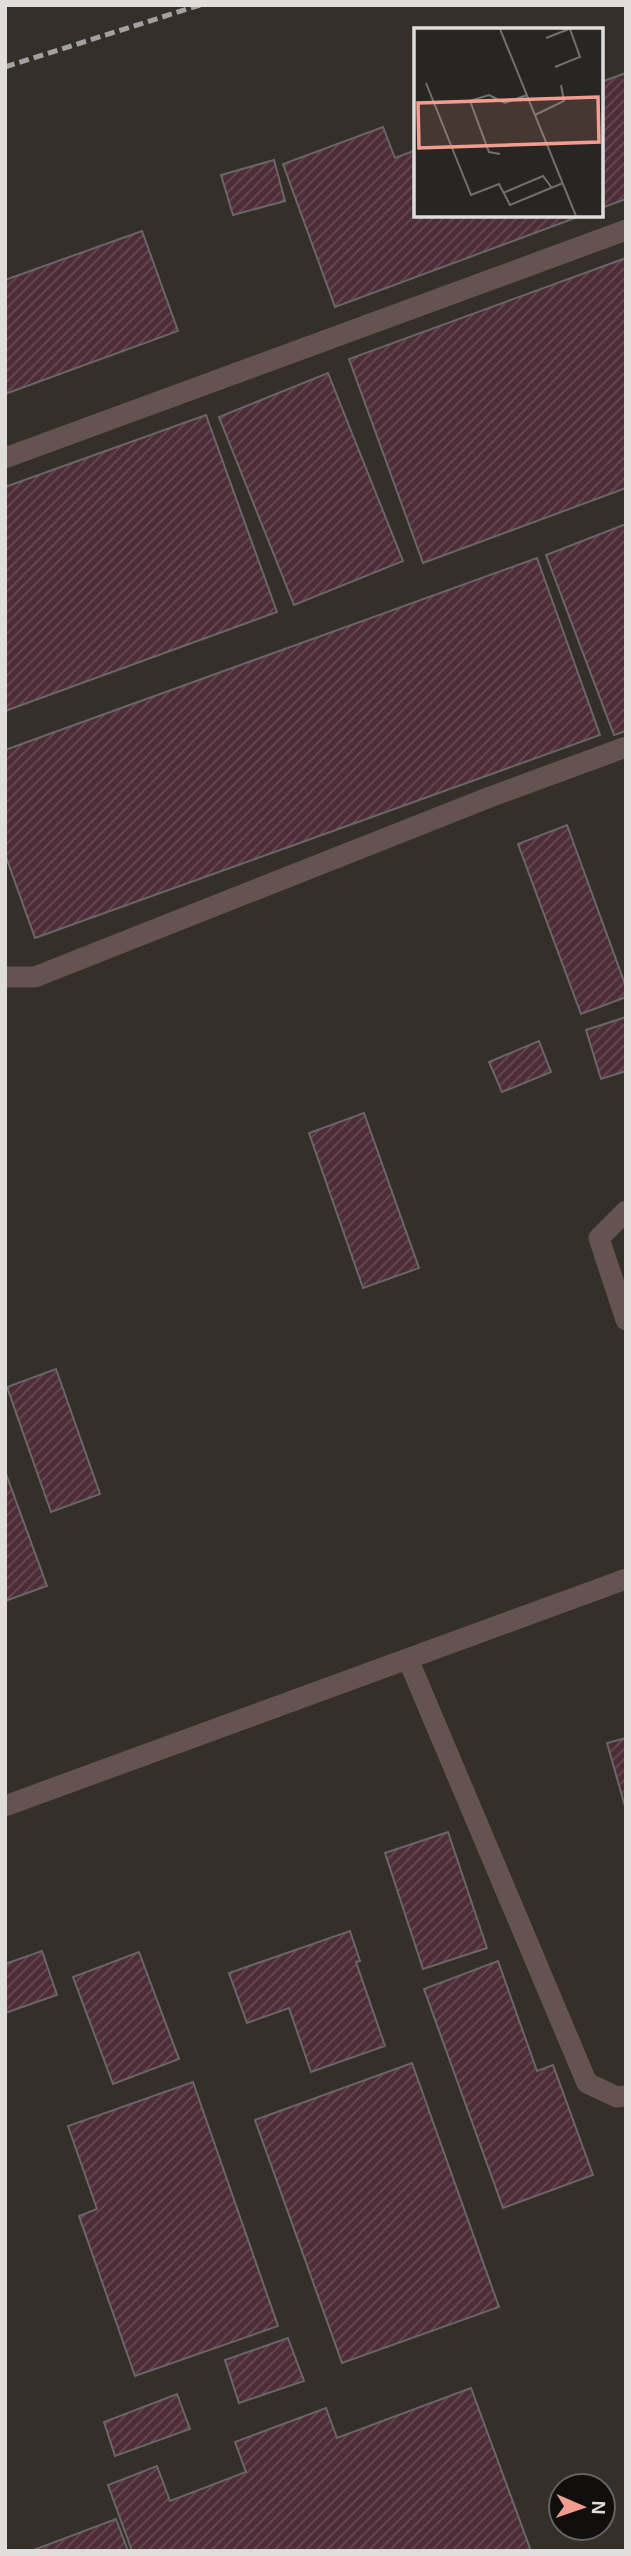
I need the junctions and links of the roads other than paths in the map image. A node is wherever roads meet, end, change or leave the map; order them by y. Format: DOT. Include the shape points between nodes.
graph roads {
  1 [pos="626,230"];
  2 [pos="5,458"];
  3 [pos="626,747"];
  4 [pos="5,977"];
  5 [pos="626,1212"];
  6 [pos="626,1320"];
  7 [pos="626,1579"];
  8 [pos="408,1659"];
  9 [pos="5,1806"];
  10 [pos="626,2096"];
  1 -- 2 [label="street"];
  3 -- 4 [label="street" via="35,977"];
  5 -- 6 [label="street" via="598,1238"];
  7 -- 8 [label="street"];
  8 -- 9 [label="street"];
  8 -- 10 [label="street" via="587,2083"];
}
